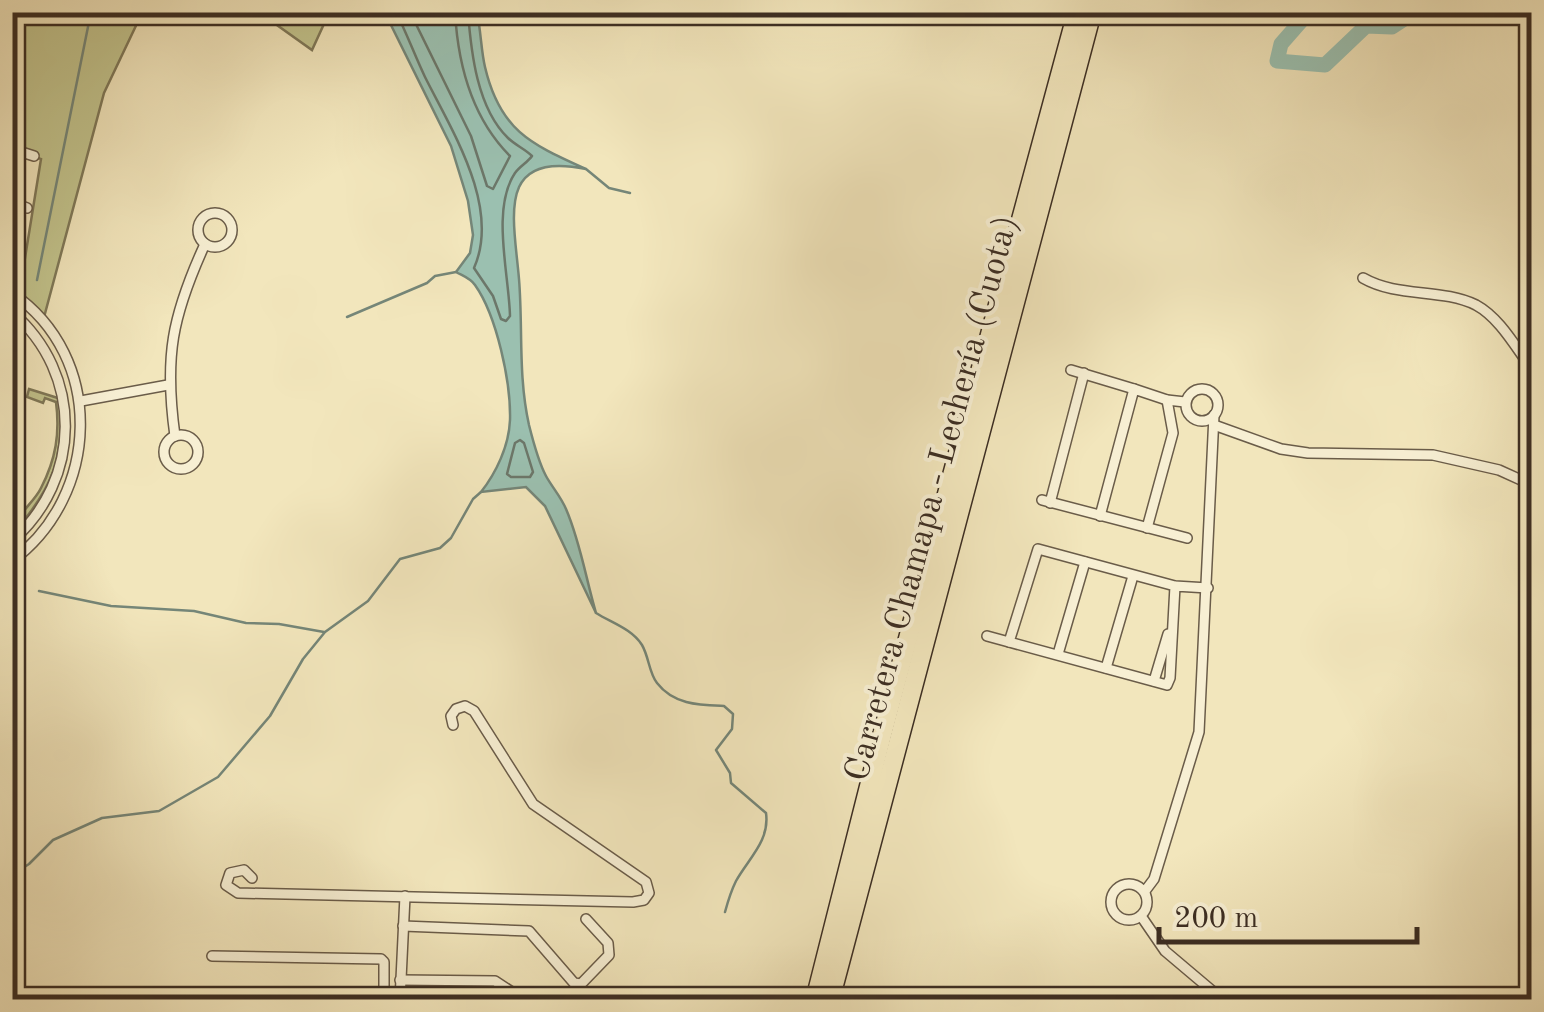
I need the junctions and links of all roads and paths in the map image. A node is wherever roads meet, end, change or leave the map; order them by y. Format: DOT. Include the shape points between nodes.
graph roads {
  1 [pos="1077,12"];
  2 [pos="1092,12"];
  3 [pos="1069,71"];
  4 [pos="12,148"];
  5 [pos="34,156"];
  6 [pos="12,202"];
  7 [pos="28,208"];
  8 [pos="205,244"];
  9 [pos="1363,278"];
  10 [pos="12,293"];
  11 [pos="12,312"];
  12 [pos="1072,370"];
  13 [pos="1532,370"];
  14 [pos="1084,374"];
  15 [pos="168,385"];
  16 [pos="1134,389"];
  17 [pos="64,396"];
  18 [pos="1167,400"];
  19 [pos="81,402"];
  20 [pos="1186,406"];
  21 [pos="66,410"];
  22 [pos="1171,417"];
  23 [pos="1214,420"];
  24 [pos="176,436"];
  25 [pos="1532,485"];
  26 [pos="1100,516"];
  27 [pos="1147,528"];
  28 [pos="1187,538"];
  29 [pos="12,541"];
  30 [pos="12,561"];
  31 [pos="1086,562"];
  32 [pos="1133,576"];
  33 [pos="1174,586"];
  34 [pos="1208,588"];
  35 [pos="1172,621"];
  36 [pos="987,636"];
  37 [pos="1008,642"];
  38 [pos="1058,654"];
  39 [pos="1106,668"];
  40 [pos="1154,682"];
  41 [pos="453,725"];
  42 [pos="252,878"];
  43 [pos="1144,891"];
  44 [pos="405,896"];
  45 [pos="1141,916"];
  46 [pos="586,919"];
  47 [pos="404,926"];
  48 [pos="212,956"];
  49 [pos="400,980"];
  50 [pos="384,1000"];
  51 [pos="400,1000"];
  52 [pos="524,1000"];
  53 [pos="815,1000"];
  54 [pos="830,1000"];
  55 [pos="1223,1000"];
  1 -- 3 [label="highway, Carretera Chamapa - Lechería (Cuota)"];
  2 -- 3 [label="highway, Carretera Chamapa - Lechería (Cuota)"];
  3 -- 53 [label="highway, Carretera Chamapa - Lechería (Cuota)" via="882,735"];
  3 -- 54 [label="highway, Carretera Chamapa - Lechería (Cuota)"];
  4 -- 5 [label="street"];
  6 -- 7 [label="street"];
  8 -- 15 [label="street" via="174,326"];
  9 -- 13 [label="street" via="1476,306 1497,322"];
  10 -- 19 [label="street" via="50,330"];
  11 -- 17 [label="street" via="42,345"];
  12 -- 14 [label="street"];
  14 -- 16 [label="street"];
  14 -- 26 [label="street" via="1046,502"];
  15 -- 19 [label="street"];
  15 -- 24 [label="street"];
  16 -- 18 [label="street"];
  16 -- 26 [label="street"];
  17 -- 19 [label="street" via="69,391"];
  17 -- 21 [label="street"];
  18 -- 20 [label="street"];
  18 -- 22 [label="street"];
  19 -- 21 [label="street" via="72,414"];
  19 -- 30 [label="street" via="81,445 67,494 45,531"];
  20 -- 22 [label="street"];
  20 -- 23 [label="street" via="1199,421"];
  20 -- 23 [label="street" via="1196,389 1209,390 1218,403"];
  21 -- 29 [label="street" via="58,476 34,522"];
  22 -- 27 [label="street" via="1173,433"];
  23 -- 25 [label="street" via="1281,449 1434,455"];
  23 -- 34 [label="street"];
  26 -- 27 [label="street"];
  27 -- 28 [label="street"];
  31 -- 32 [label="street"];
  31 -- 37 [label="street" via="1032,547"];
  31 -- 38 [label="street"];
  32 -- 33 [label="street"];
  32 -- 39 [label="street"];
  33 -- 34 [label="street"];
  33 -- 35 [label="street"];
  34 -- 43 [label="street" via="1200,732 1154,879"];
  35 -- 40 [label="street"];
  35 -- 40 [label="street" via="1171,686"];
  36 -- 37 [label="street"];
  37 -- 38 [label="street"];
  38 -- 39 [label="street"];
  39 -- 40 [label="street"];
  41 -- 44 [label="street" via="456,709 474,710 533,804 638,875 649,893 633,902"];
  42 -- 44 [label="street" via="236,870 226,885 238,894"];
  43 -- 45 [label="street"];
  43 -- 45 [label="street" via="1125,884 1111,899 1120,918"];
  44 -- 47 [label="street"];
  45 -- 55 [label="street" via="1165,952"];
  46 -- 47 [label="street" via="608,943 608,954 581,984 529,931"];
  47 -- 49 [label="street"];
  48 -- 50 [label="street" via="380,960"];
  49 -- 51 [label="street"];
  49 -- 52 [label="street" via="495,982"];
}
